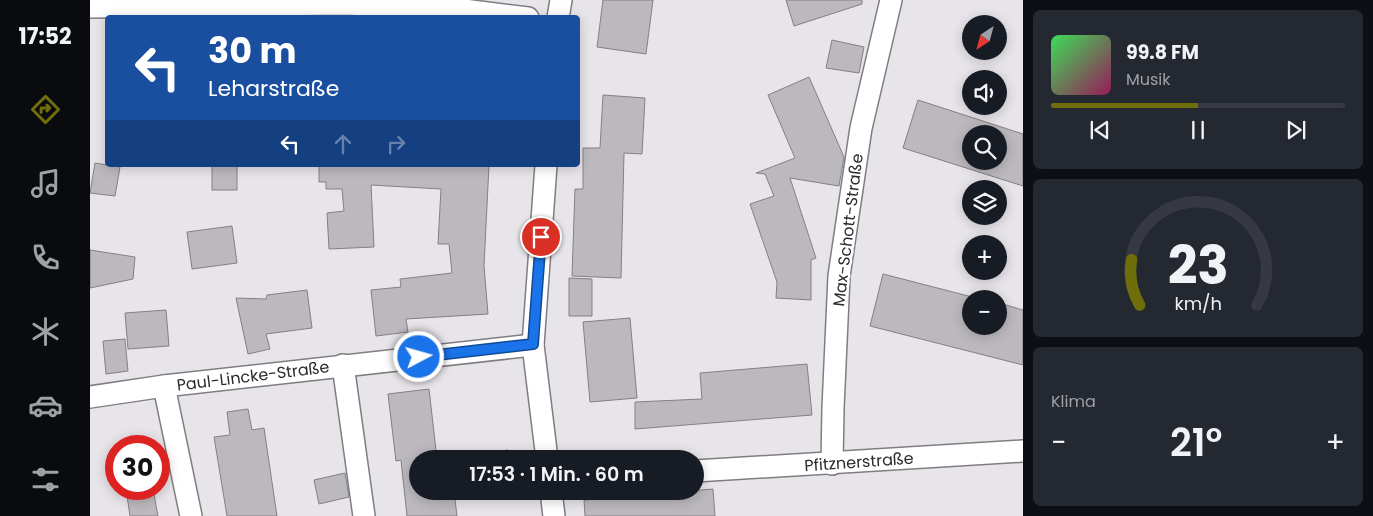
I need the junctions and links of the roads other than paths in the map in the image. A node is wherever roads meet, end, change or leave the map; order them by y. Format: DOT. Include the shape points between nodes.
graph roads {
  1 [pos="561,0"];
  2 [pos="891,0"];
  3 [pos="90,7"];
  4 [pos="504,15"];
  5 [pos="558,15"];
  6 [pos="546,167"];
  7 [pos="533,344"];
  8 [pos="343,365"];
  9 [pos="164,386"];
  10 [pos="90,397"];
  11 [pos="546,450"];
  12 [pos="1023,451"];
  13 [pos="832,464"];
  14 [pos="704,471"];
  15 [pos="552,500"];
  16 [pos="191,516"];
  17 [pos="364,516"];
  18 [pos="554,516"];
  1 -- 5 [label="street"];
  2 -- 13 [label="street, Max-Schott-Straße" via="861,128 839,276"];
  3 -- 4 [label="street" via="344,4 448,8"];
  6 -- 7 [label="street"];
  7 -- 8 [label="street, Paul-Lincke-Straße"];
  7 -- 11 [label="street"];
  8 -- 9 [label="street, Paul-Lincke-Straße"];
  8 -- 17 [label="street, Paul-Lincke-Straße"];
  9 -- 10 [label="street, Paul-Lincke-Straße"];
  9 -- 16 [label="street, Paul-Lincke-Straße"];
  12 -- 13 [label="street, Pfitznerstraße"];
  13 -- 14 [label="street, Pfitznerstraße"];
  15 -- 18 [label="street"];
}
